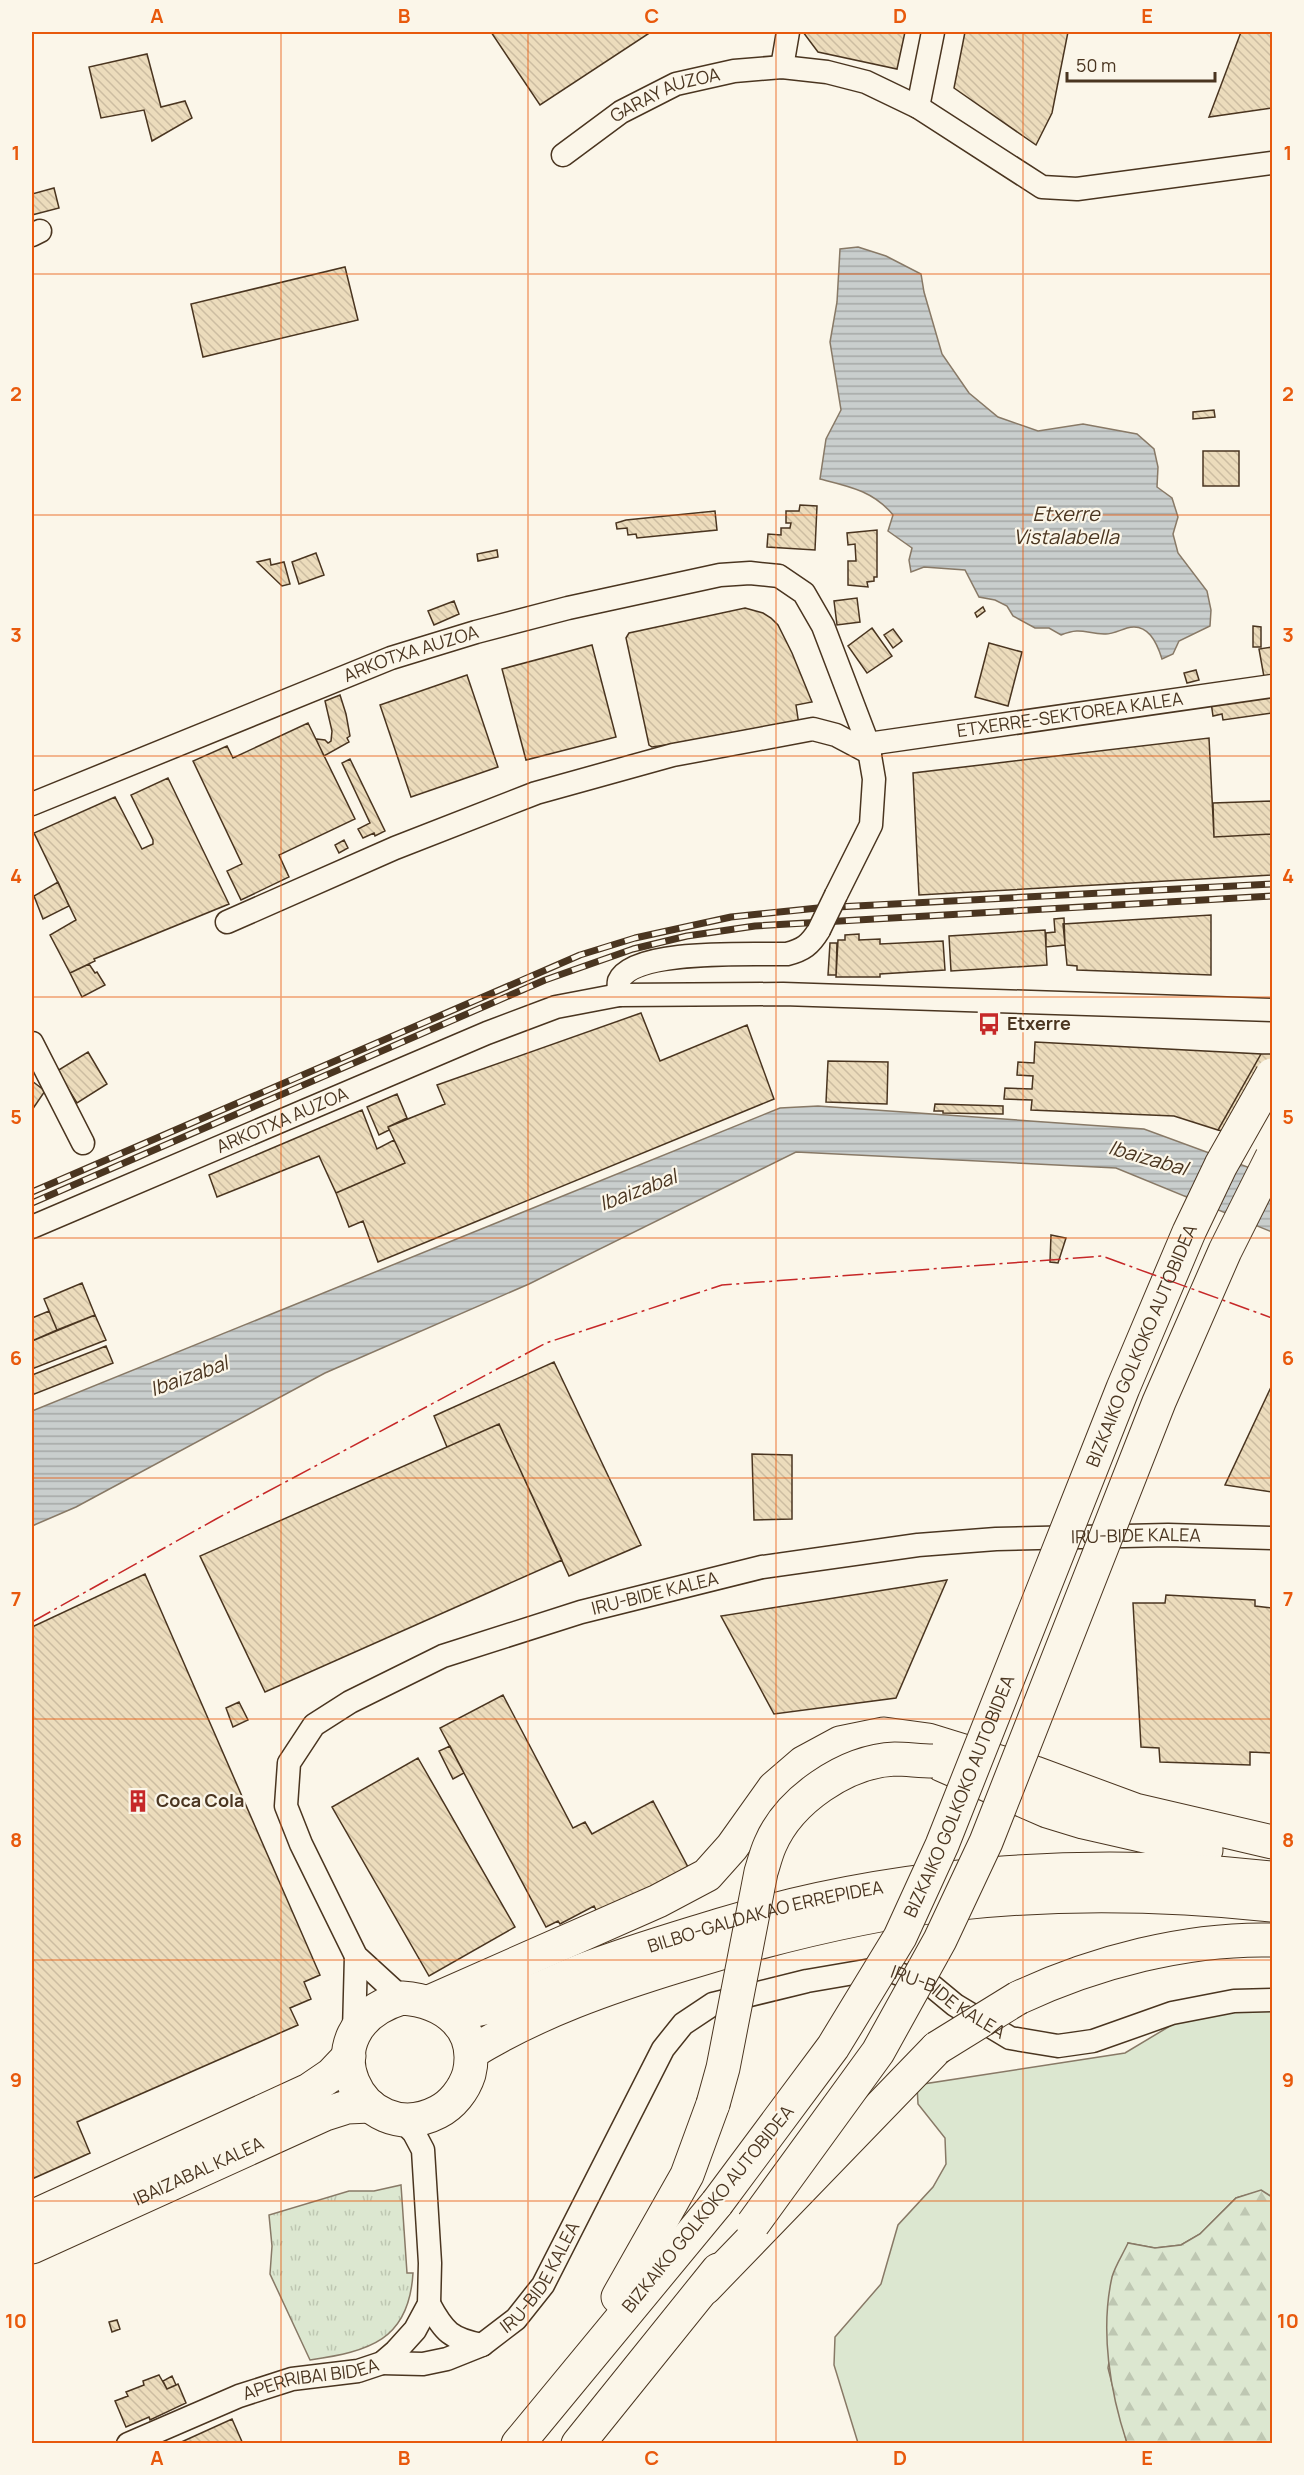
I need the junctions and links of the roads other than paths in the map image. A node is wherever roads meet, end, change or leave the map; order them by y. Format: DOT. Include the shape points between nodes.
graph roads {
  1 [pos="788,32"];
  2 [pos="933,32"];
  3 [pos="782,67"];
  4 [pos="918,106"];
  5 [pos="563,155"];
  6 [pos="1272,163"];
  7 [pos="1272,686"];
  8 [pos="869,748"];
  9 [pos="32,804"];
  10 [pos="227,922"];
  11 [pos="619,995"];
  12 [pos="1272,1010"];
  13 [pos="32,1043"];
  14 [pos="38,1063"];
  15 [pos="1272,1075"];
  16 [pos="83,1143"];
  17 [pos="1272,1157"];
  18 [pos="32,1227"];
  19 [pos="1272,1538"];
  20 [pos="1272,1842"];
  21 [pos="1272,1865"];
  22 [pos="1272,1878"];
  23 [pos="1272,1905"];
  24 [pos="1272,1940"];
  25 [pos="356,1956"];
  26 [pos="1272,2000"];
  27 [pos="427,2005"];
  28 [pos="352,2044"];
  29 [pos="472,2052"];
  30 [pos="370,2106"];
  31 [pos="446,2108"];
  32 [pos="400,2119"];
  33 [pos="423,2150"];
  34 [pos="32,2217"];
  35 [pos="32,2247"];
  36 [pos="705,2288"];
  37 [pos="429,2304"];
  38 [pos="482,2345"];
  39 [pos="382,2362"];
  40 [pos="578,2369"];
  41 [pos="128,2444"];
  42 [pos="518,2444"];
  43 [pos="578,2444"];
  1 -- 3 [label="street"];
  2 -- 4 [label="street"];
  3 -- 4 [label="street, GARAY AUZOA" via="866,82"];
  3 -- 5 [label="street, GARAY AUZOA" via="734,71 676,84 621,112"];
  4 -- 6 [label="street, GARAY AUZOA" via="1042,187 1077,189"];
  7 -- 8 [label="street, ETXERRE-SEKTOREA KALEA"];
  8 -- 9 [label="street, ARKOTXA AUZOA" via="823,626 804,593 779,576 720,575 567,608 391,658"];
  8 -- 10 [label="street" via="813,729 673,755 525,798 394,848"];
  8 -- 11 [label="street, bridge" via="874,779 871,825 810,944 787,954 668,957 646,962 618,982"];
  11 -- 12 [label="street, ARKOTXA AUZOA" via="783,994"];
  11 -- 18 [label="street, ARKOTXA AUZOA" via="556,1007 487,1033"];
  13 -- 14 [label="street"];
  14 -- 16 [label="street"];
  15 -- 40 [label="highway, BIZKAIKO GOLKOKO AUTOBIDEA, bridge" via="1221,1165 1189,1232 942,1845 900,1936 833,2047 717,2203"];
  17 -- 36 [label="highway, BIZKAIKO GOLKOKO AUTOBIDEA, bridge" via="1225,1251 1159,1402 986,1842 940,1940 878,2052"];
  19 -- 25 [label="street, IRU-BIDE KALEA" via="1168,1534 996,1539 918,1545 762,1567 581,1612 443,1656 350,1702 314,1725 290,1763 286,1806"];
  20 -- 27 [label="highway" via="1135,1810 1035,1773 928,1740 884,1734 840,1743 803,1763 774,1788 708,1875"];
  21 -- 40 [label="highway, bridge" via="1083,1822 1023,1801 933,1761 872,1762 820,1785 783,1824 770,1844 761,1872 728,2046 713,2104 687,2175"];
  22 -- 27 [label="highway, BILBO-GALDAKAO ERREPIDEA" via="1123,1870 1008,1872 925,1881 723,1924 621,1956 470,2013"];
  23 -- 29 [label="highway, BILBO-GALDAKAO ERREPIDEA" via="1155,1897 1009,1899 877,1917 730,1950 630,1981 531,2020"];
  24 -- 36 [label="highway, bridge" via="1214,1943 1139,1956 1045,1985 1018,1998 937,2048"];
  25 -- 27 [label="street"];
  25 -- 28 [label="street"];
  26 -- 38 [label="street, IRU-BIDE KALEA" via="1234,2001 1172,2013 1093,2041 1058,2046 1010,2038 955,2005 932,1986 883,1968 807,1981 713,2004 683,2024 663,2049 543,2285 516,2319"];
  27 -- 28 [label="highway" via="383,2004 366,2015"];
  27 -- 29 [label="highway" via="456,2020"];
  28 -- 30 [label="highway" via="349,2072 357,2091"];
  28 -- 34 [label="highway, IBAIZABAL KALEA" via="331,2075 309,2090"];
  29 -- 31 [label="highway" via="468,2076"];
  30 -- 32 [label="highway"];
  30 -- 35 [label="highway, IBAIZABAL KALEA" via="347,2107 325,2114"];
  31 -- 32 [label="highway" via="428,2118"];
  31 -- 33 [label="street"];
  32 -- 33 [label="street"];
  33 -- 37 [label="street, APERRIBAI BIDEA"];
  36 -- 43 [label="highway"];
  37 -- 38 [label="street" via="448,2333"];
  37 -- 39 [label="street, APERRIBAI BIDEA" via="415,2330"];
  38 -- 39 [label="street, IRU-BIDE KALEA" via="423,2364"];
  39 -- 41 [label="street, APERRIBAI BIDEA" via="358,2371 292,2379 239,2396"];
  40 -- 42 [label="highway, BIZKAIKO GOLKOKO AUTOBIDEA"];
}
